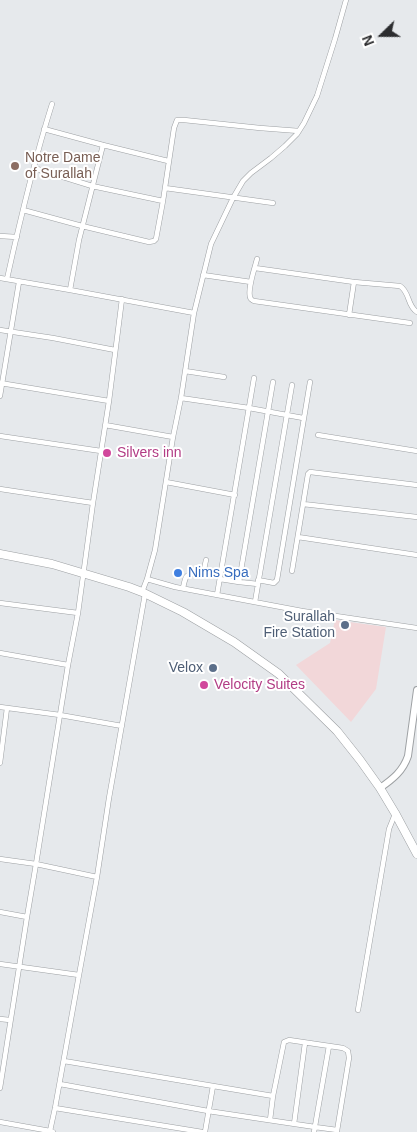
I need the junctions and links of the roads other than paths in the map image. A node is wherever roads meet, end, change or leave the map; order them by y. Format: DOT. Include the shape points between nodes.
graph roads {
  1 [pos="346,0"];
  2 [pos="52,104"];
  3 [pos="44,129"];
  4 [pos="299,131"];
  5 [pos="103,145"];
  6 [pos="168,160"];
  7 [pos="34,168"];
  8 [pos="92,186"];
  9 [pos="165,188"];
  10 [pos="233,198"];
  11 [pos="163,201"];
  12 [pos="272,203"];
  13 [pos="23,210"];
  14 [pos="82,226"];
  15 [pos="0,236"];
  16 [pos="16,237"];
  17 [pos="257,259"];
  18 [pos="255,268"];
  19 [pos="203,275"];
  20 [pos="0,278"];
  21 [pos="7,279"];
  22 [pos="19,282"];
  23 [pos="251,282"];
  24 [pos="354,282"];
  25 [pos="70,290"];
  26 [pos="122,299"];
  27 [pos="417,312"];
  28 [pos="194,313"];
  29 [pos="350,316"];
  30 [pos="410,323"];
  31 [pos="0,330"];
  32 [pos="10,332"];
  33 [pos="115,350"];
  34 [pos="185,371"];
  35 [pos="224,377"];
  36 [pos="254,378"];
  37 [pos="273,382"];
  38 [pos="310,382"];
  39 [pos="1,383"];
  40 [pos="292,385"];
  41 [pos="0,396"];
  42 [pos="181,398"];
  43 [pos="109,401"];
  44 [pos="249,408"];
  45 [pos="268,411"];
  46 [pos="286,414"];
  47 [pos="303,418"];
  48 [pos="106,425"];
  49 [pos="318,434"];
  50 [pos="0,436"];
  51 [pos="173,437"];
  52 [pos="101,451"];
  53 [pos="417,451"];
  54 [pos="166,482"];
  55 [pos="417,485"];
  56 [pos="0,489"];
  57 [pos="235,495"];
  58 [pos="93,503"];
  59 [pos="303,504"];
  60 [pos="417,517"];
  61 [pos="298,537"];
  62 [pos="0,554"];
  63 [pos="417,555"];
  64 [pos="206,560"];
  65 [pos="292,571"];
  66 [pos="84,573"];
  67 [pos="147,579"];
  68 [pos="220,580"];
  69 [pos="239,582"];
  70 [pos="258,582"];
  71 [pos="183,588"];
  72 [pos="144,593"];
  73 [pos="217,595"];
  74 [pos="255,602"];
  75 [pos="0,603"];
  76 [pos="78,613"];
  77 [pos="417,628"];
  78 [pos="0,653"];
  79 [pos="68,664"];
  80 [pos="417,690"];
  81 [pos="0,707"];
  82 [pos="7,708"];
  83 [pos="60,716"];
  84 [pos="122,726"];
  85 [pos="0,763"];
  86 [pos="380,788"];
  87 [pos="395,813"];
  88 [pos="417,854"];
  89 [pos="0,859"];
  90 [pos="36,864"];
  91 [pos="97,876"];
  92 [pos="0,912"];
  93 [pos="27,916"];
  94 [pos="0,964"];
  95 [pos="19,967"];
  96 [pos="78,974"];
  97 [pos="358,1010"];
  98 [pos="0,1018"];
  99 [pos="10,1020"];
  100 [pos="306,1043"];
  101 [pos="329,1046"];
  102 [pos="64,1061"];
  103 [pos="2,1071"];
  104 [pos="60,1084"];
  105 [pos="213,1086"];
  106 [pos="0,1088"];
  107 [pos="273,1096"];
  108 [pos="55,1108"];
  109 [pos="208,1111"];
  110 [pos="270,1120"];
  111 [pos="0,1122"];
  112 [pos="294,1124"];
  113 [pos="315,1130"];
  114 [pos="337,1131"];
  115 [pos="52,1132"];
  116 [pos="203,1132"];
  1 -- 4 [label="street" via="316,96"];
  2 -- 3 [label="street"];
  3 -- 5 [label="street"];
  3 -- 7 [label="street"];
  4 -- 6 [label="street" via="178,120"];
  4 -- 10 [label="street" via="247,176"];
  5 -- 6 [label="street"];
  5 -- 8 [label="street"];
  6 -- 9 [label="street"];
  7 -- 8 [label="street"];
  7 -- 13 [label="street"];
  8 -- 11 [label="street"];
  8 -- 14 [label="street"];
  9 -- 10 [label="street"];
  9 -- 11 [label="street"];
  10 -- 12 [label="street"];
  10 -- 19 [label="street" via="211,244"];
  11 -- 14 [label="street" via="154,241"];
  13 -- 14 [label="street"];
  13 -- 16 [label="street"];
  14 -- 25 [label="street"];
  15 -- 16 [label="street"];
  16 -- 21 [label="street"];
  17 -- 18 [label="street"];
  18 -- 23 [label="street"];
  18 -- 24 [label="street"];
  19 -- 23 [label="street"];
  19 -- 28 [label="street"];
  20 -- 21 [label="street"];
  21 -- 22 [label="street"];
  22 -- 25 [label="street"];
  22 -- 32 [label="street"];
  23 -- 29 [label="street" via="250,295 254,301"];
  24 -- 27 [label="street" via="402,287 412,309"];
  24 -- 29 [label="street"];
  25 -- 26 [label="street"];
  26 -- 28 [label="street"];
  26 -- 33 [label="street"];
  28 -- 34 [label="street"];
  29 -- 30 [label="street"];
  31 -- 32 [label="street"];
  32 -- 33 [label="street"];
  32 -- 39 [label="street"];
  33 -- 43 [label="street"];
  34 -- 35 [label="street"];
  34 -- 42 [label="street"];
  36 -- 44 [label="street"];
  37 -- 45 [label="street"];
  38 -- 47 [label="street"];
  39 -- 41 [label="street"];
  39 -- 43 [label="street"];
  40 -- 46 [label="street"];
  42 -- 44 [label="street"];
  42 -- 51 [label="street"];
  43 -- 48 [label="street"];
  44 -- 45 [label="street"];
  44 -- 57 [label="street"];
  45 -- 46 [label="street"];
  45 -- 69 [label="street"];
  46 -- 47 [label="street"];
  46 -- 70 [label="street"];
  47 -- 70 [label="street" via="277,580 274,583"];
  48 -- 51 [label="street"];
  48 -- 52 [label="street"];
  49 -- 53 [label="street"];
  50 -- 52 [label="street"];
  51 -- 54 [label="street"];
  52 -- 58 [label="street"];
  54 -- 57 [label="street"];
  54 -- 67 [label="street"];
  55 -- 59 [label="street" via="311,472"];
  56 -- 58 [label="street"];
  57 -- 68 [label="street"];
  58 -- 66 [label="street"];
  59 -- 60 [label="street"];
  59 -- 61 [label="street"];
  61 -- 63 [label="street"];
  61 -- 65 [label="street"];
  62 -- 66 [label="highway"];
  64 -- 71 [label="street" via="203,574 187,575"];
  66 -- 72 [label="highway"];
  66 -- 76 [label="street"];
  67 -- 71 [label="street"];
  67 -- 72 [label="street"];
  68 -- 69 [label="street"];
  68 -- 73 [label="street"];
  69 -- 70 [label="street"];
  70 -- 74 [label="street"];
  71 -- 73 [label="street"];
  72 -- 84 [label="street"];
  72 -- 86 [label="highway" via="234,642 279,674 337,731"];
  73 -- 74 [label="street"];
  74 -- 77 [label="street"];
  75 -- 76 [label="street"];
  76 -- 79 [label="street"];
  78 -- 79 [label="street"];
  79 -- 83 [label="street"];
  80 -- 86 [label="main road" via="405,764"];
  81 -- 82 [label="street"];
  82 -- 83 [label="street"];
  82 -- 85 [label="street"];
  83 -- 84 [label="street"];
  83 -- 90 [label="street"];
  84 -- 91 [label="street"];
  86 -- 87 [label="highway"];
  87 -- 88 [label="highway"];
  87 -- 97 [label="street" via="389,829"];
  89 -- 90 [label="street"];
  90 -- 91 [label="street"];
  90 -- 93 [label="street"];
  91 -- 96 [label="street"];
  92 -- 93 [label="street"];
  93 -- 95 [label="street"];
  94 -- 95 [label="street"];
  95 -- 96 [label="street"];
  95 -- 99 [label="street"];
  96 -- 102 [label="street"];
  98 -- 99 [label="street"];
  99 -- 103 [label="street"];
  100 -- 101 [label="street"];
  100 -- 107 [label="street" via="284,1042"];
  100 -- 112 [label="street"];
  101 -- 113 [label="street"];
  101 -- 114 [label="street" via="346,1049 349,1053"];
  102 -- 104 [label="street"];
  102 -- 105 [label="street"];
  103 -- 106 [label="street"];
  104 -- 108 [label="street"];
  104 -- 109 [label="street"];
  105 -- 107 [label="street"];
  105 -- 109 [label="street"];
  107 -- 110 [label="street"];
  108 -- 115 [label="street"];
  108 -- 116 [label="street"];
  109 -- 110 [label="street"];
  109 -- 116 [label="street"];
  110 -- 112 [label="street"];
  111 -- 115 [label="street"];
  112 -- 113 [label="street"];
  113 -- 114 [label="street"];
}
